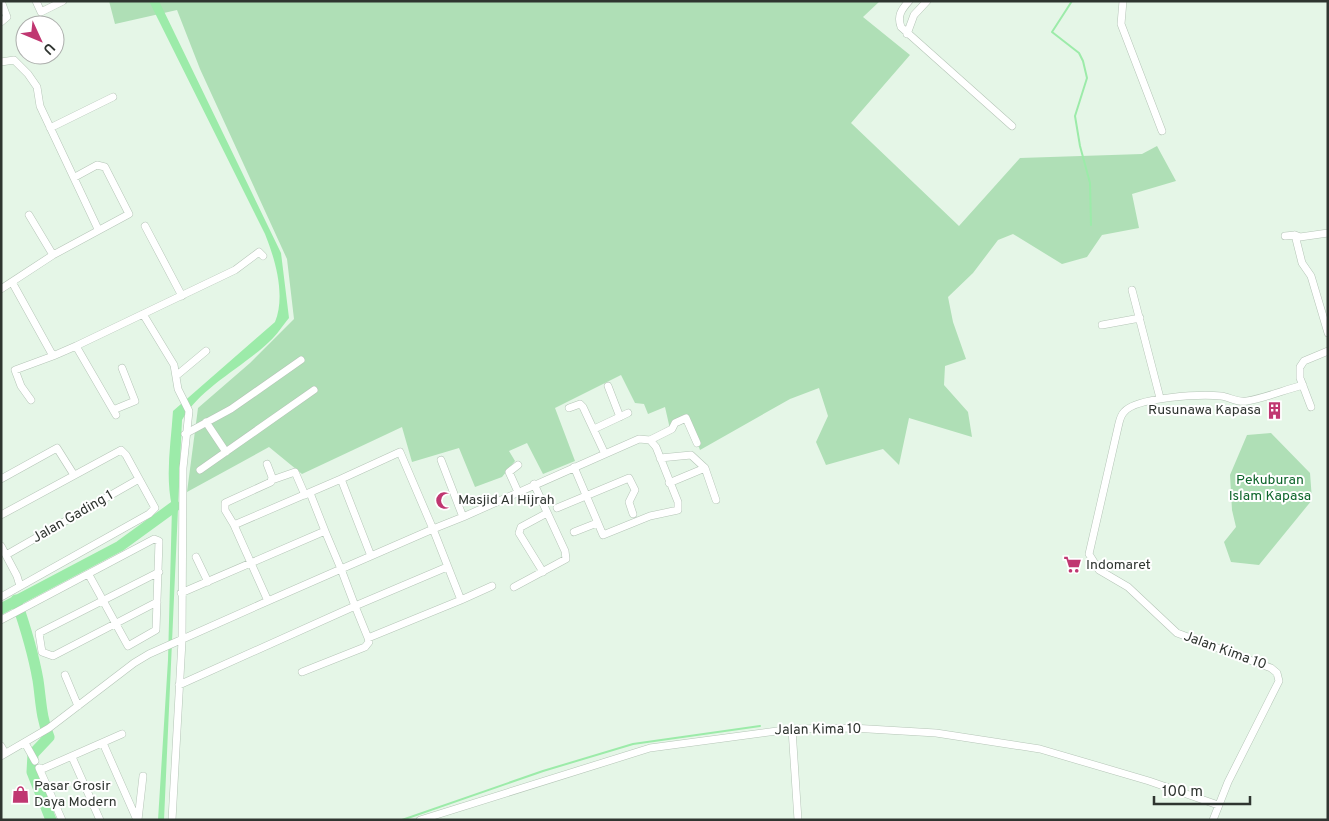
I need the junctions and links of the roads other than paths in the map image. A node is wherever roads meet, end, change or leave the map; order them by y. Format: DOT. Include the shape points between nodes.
graph roads {
  1 [pos="2,1"];
  2 [pos="36,1"];
  3 [pos="63,1"];
  4 [pos="909,1"];
  5 [pos="928,1"];
  6 [pos="1123,1"];
  7 [pos="1,22"];
  8 [pos="907,34"];
  9 [pos="1,62"];
  10 [pos="113,97"];
  11 [pos="1012,126"];
  12 [pos="50,128"];
  13 [pos="1162,131"];
  14 [pos="75,177"];
  15 [pos="29,215"];
  16 [pos="145,226"];
  17 [pos="98,230"];
  18 [pos="1328,233"];
  19 [pos="1295,235"];
  20 [pos="1285,236"];
  21 [pos="53,255"];
  22 [pos="263,256"];
  23 [pos="12,282"];
  24 [pos="1,289"];
  25 [pos="1132,290"];
  26 [pos="182,296"];
  27 [pos="143,314"];
  28 [pos="1140,318"];
  29 [pos="1102,325"];
  30 [pos="1328,333"];
  31 [pos="76,346"];
  32 [pos="206,351"];
  33 [pos="1328,351"];
  34 [pos="53,356"];
  35 [pos="300,360"];
  36 [pos="122,368"];
  37 [pos="176,376"];
  38 [pos="1302,385"];
  39 [pos="608,386"];
  40 [pos="314,390"];
  41 [pos="1160,398"];
  42 [pos="31,400"];
  43 [pos="1311,407"];
  44 [pos="569,408"];
  45 [pos="628,413"];
  46 [pos="620,417"];
  47 [pos="206,422"];
  48 [pos="594,429"];
  49 [pos="185,434"];
  50 [pos="650,440"];
  51 [pos="697,443"];
  52 [pos="226,452"];
  53 [pos="606,454"];
  54 [pos="660,458"];
  55 [pos="441,460"];
  56 [pos="267,464"];
  57 [pos="518,465"];
  58 [pos="574,467"];
  59 [pos="705,468"];
  60 [pos="200,470"];
  61 [pos="74,475"];
  62 [pos="1,479"];
  63 [pos="139,479"];
  64 [pos="342,479"];
  65 [pos="272,480"];
  66 [pos="669,483"];
  67 [pos="534,484"];
  68 [pos="518,492"];
  69 [pos="308,494"];
  70 [pos="586,496"];
  71 [pos="716,500"];
  72 [pos="557,508"];
  73 [pos="548,513"];
  74 [pos="633,514"];
  75 [pos="1,515"];
  76 [pos="463,517"];
  77 [pos="597,523"];
  78 [pos="234,526"];
  79 [pos="433,530"];
  80 [pos="325,531"];
  81 [pos="574,532"];
  82 [pos="1,546"];
  83 [pos="6,555"];
  84 [pos="372,556"];
  85 [pos="196,557"];
  86 [pos="252,562"];
  87 [pos="447,567"];
  88 [pos="340,569"];
  89 [pos="159,572"];
  90 [pos="543,572"];
  91 [pos="89,575"];
  92 [pos="208,582"];
  93 [pos="20,586"];
  94 [pos="492,586"];
  95 [pos="514,586"];
  96 [pos="181,593"];
  97 [pos="1,597"];
  98 [pos="461,600"];
  99 [pos="268,601"];
  100 [pos="103,602"];
  101 [pos="158,602"];
  102 [pos="355,606"];
  103 [pos="1,620"];
  104 [pos="116,624"];
  105 [pos="368,638"];
  106 [pos="179,642"];
  107 [pos="302,672"];
  108 [pos="65,675"];
  109 [pos="179,685"];
  110 [pos="78,706"];
  111 [pos="792,729"];
  112 [pos="122,734"];
  113 [pos="25,742"];
  114 [pos="103,743"];
  115 [pos="2,752"];
  116 [pos="72,757"];
  117 [pos="38,766"];
  118 [pos="143,776"];
  119 [pos="1218,805"];
  120 [pos="62,820"];
  121 [pos="100,820"];
  122 [pos="138,820"];
  123 [pos="172,820"];
  124 [pos="420,820"];
  125 [pos="798,820"];
  126 [pos="1213,820"];
  1 -- 7 [label="street" via="7,17"];
  2 -- 3 [label="street" via="41,12"];
  4 -- 8 [label="street" via="900,11 898,20"];
  5 -- 8 [label="street" via="914,16"];
  6 -- 13 [label="street" via="1121,24"];
  8 -- 11 [label="street"];
  9 -- 12 [label="street" via="14,60 28,74 37,87 39,104"];
  10 -- 12 [label="street"];
  12 -- 14 [label="street"];
  14 -- 17 [label="street"];
  14 -- 17 [label="street" via="97,165 104,167 129,214"];
  15 -- 21 [label="street"];
  16 -- 26 [label="street"];
  17 -- 21 [label="street"];
  18 -- 19 [label="street"];
  19 -- 20 [label="street"];
  19 -- 30 [label="street"];
  21 -- 23 [label="street"];
  22 -- 26 [label="street" via="259,252 235,270"];
  23 -- 24 [label="street"];
  23 -- 34 [label="street"];
  25 -- 28 [label="street"];
  26 -- 27 [label="street"];
  27 -- 31 [label="street"];
  27 -- 37 [label="street" via="174,366"];
  28 -- 29 [label="street"];
  28 -- 41 [label="street"];
  31 -- 34 [label="street"];
  31 -- 36 [label="street" via="114,412 135,401"];
  32 -- 37 [label="street"];
  33 -- 38 [label="street" via="1300,367"];
  34 -- 42 [label="street" via="15,370 20,385"];
  35 -- 47 [label="street" via="231,409"];
  37 -- 49 [label="street" via="178,389 189,411"];
  38 -- 41 [label="street, Jalan Kima 10" via="1246,401 1222,396"];
  38 -- 43 [label="street"];
  39 -- 46 [label="street"];
  40 -- 52 [label="street"];
  41 -- 119 [label="street, Jalan Kima 10" via="1123,413 1088,554 1098,570 1128,587 1177,633 1272,668 1277,673 1279,681"];
  44 -- 48 [label="street" via="582,405"];
  45 -- 46 [label="street"];
  46 -- 48 [label="street"];
  47 -- 49 [label="street"];
  47 -- 52 [label="street"];
  48 -- 53 [label="street"];
  49 -- 96 [label="street"];
  50 -- 51 [label="street" via="686,418"];
  50 -- 53 [label="street" via="639,439"];
  50 -- 54 [label="street"];
  52 -- 60 [label="street"];
  53 -- 58 [label="street"];
  54 -- 59 [label="street" via="691,455"];
  54 -- 66 [label="street"];
  55 -- 76 [label="street"];
  56 -- 65 [label="street"];
  57 -- 68 [label="street" via="509,472"];
  58 -- 67 [label="street"];
  58 -- 70 [label="street"];
  59 -- 66 [label="street"];
  59 -- 71 [label="street"];
  61 -- 62 [label="street" via="58,448"];
  61 -- 63 [label="street" via="121,450"];
  61 -- 75 [label="street"];
  63 -- 83 [label="street, Jalan Gading 1"];
  63 -- 93 [label="street" via="155,504 153,511"];
  64 -- 69 [label="street"];
  64 -- 79 [label="street" via="400,452"];
  64 -- 84 [label="street"];
  65 -- 69 [label="street" via="295,472"];
  65 -- 78 [label="street" via="225,503 225,510"];
  66 -- 77 [label="street" via="678,502 676,511 650,516 605,535 600,533"];
  67 -- 68 [label="street"];
  67 -- 73 [label="street"];
  68 -- 76 [label="street"];
  69 -- 78 [label="street"];
  69 -- 80 [label="street"];
  70 -- 72 [label="street"];
  70 -- 74 [label="street" via="630,478 635,490 629,502"];
  70 -- 77 [label="street"];
  73 -- 90 [label="street" via="566,555 564,561"];
  73 -- 90 [label="street" via="521,527 519,533"];
  76 -- 79 [label="street"];
  77 -- 81 [label="street"];
  78 -- 86 [label="street"];
  79 -- 84 [label="street"];
  79 -- 87 [label="street"];
  80 -- 86 [label="street"];
  80 -- 88 [label="street"];
  82 -- 83 [label="street"];
  83 -- 93 [label="street"];
  84 -- 88 [label="street"];
  85 -- 92 [label="street"];
  86 -- 92 [label="street"];
  86 -- 99 [label="street"];
  87 -- 98 [label="street"];
  87 -- 102 [label="street"];
  88 -- 99 [label="street"];
  88 -- 102 [label="street"];
  89 -- 91 [label="street" via="159,541 154,539"];
  89 -- 100 [label="street"];
  89 -- 101 [label="street"];
  90 -- 95 [label="street"];
  91 -- 100 [label="street"];
  91 -- 103 [label="street"];
  92 -- 96 [label="street"];
  93 -- 97 [label="street"];
  94 -- 98 [label="street"];
  96 -- 106 [label="street"];
  98 -- 105 [label="street"];
  99 -- 106 [label="street"];
  100 -- 104 [label="street"];
  100 -- 104 [label="street" via="39,633 42,652 53,656"];
  101 -- 104 [label="street"];
  101 -- 104 [label="street" via="156,630 128,646"];
  102 -- 105 [label="street"];
  102 -- 109 [label="street"];
  105 -- 107 [label="street" via="365,647"];
  106 -- 109 [label="street"];
  106 -- 110 [label="street" via="134,663"];
  108 -- 110 [label="street"];
  109 -- 123 [label="street"];
  110 -- 113 [label="street"];
  111 -- 119 [label="street, Jalan Kima 10" via="852,728 936,733 1040,749"];
  111 -- 124 [label="street, Jalan Kima 10" via="650,748"];
  111 -- 125 [label="street"];
  112 -- 114 [label="street"];
  113 -- 115 [label="street"];
  113 -- 117 [label="street"];
  114 -- 116 [label="street"];
  114 -- 122 [label="street"];
  116 -- 117 [label="street"];
  116 -- 121 [label="street"];
  117 -- 120 [label="street"];
  118 -- 122 [label="street"];
  119 -- 126 [label="street, Jalan Kima 10"];
}
